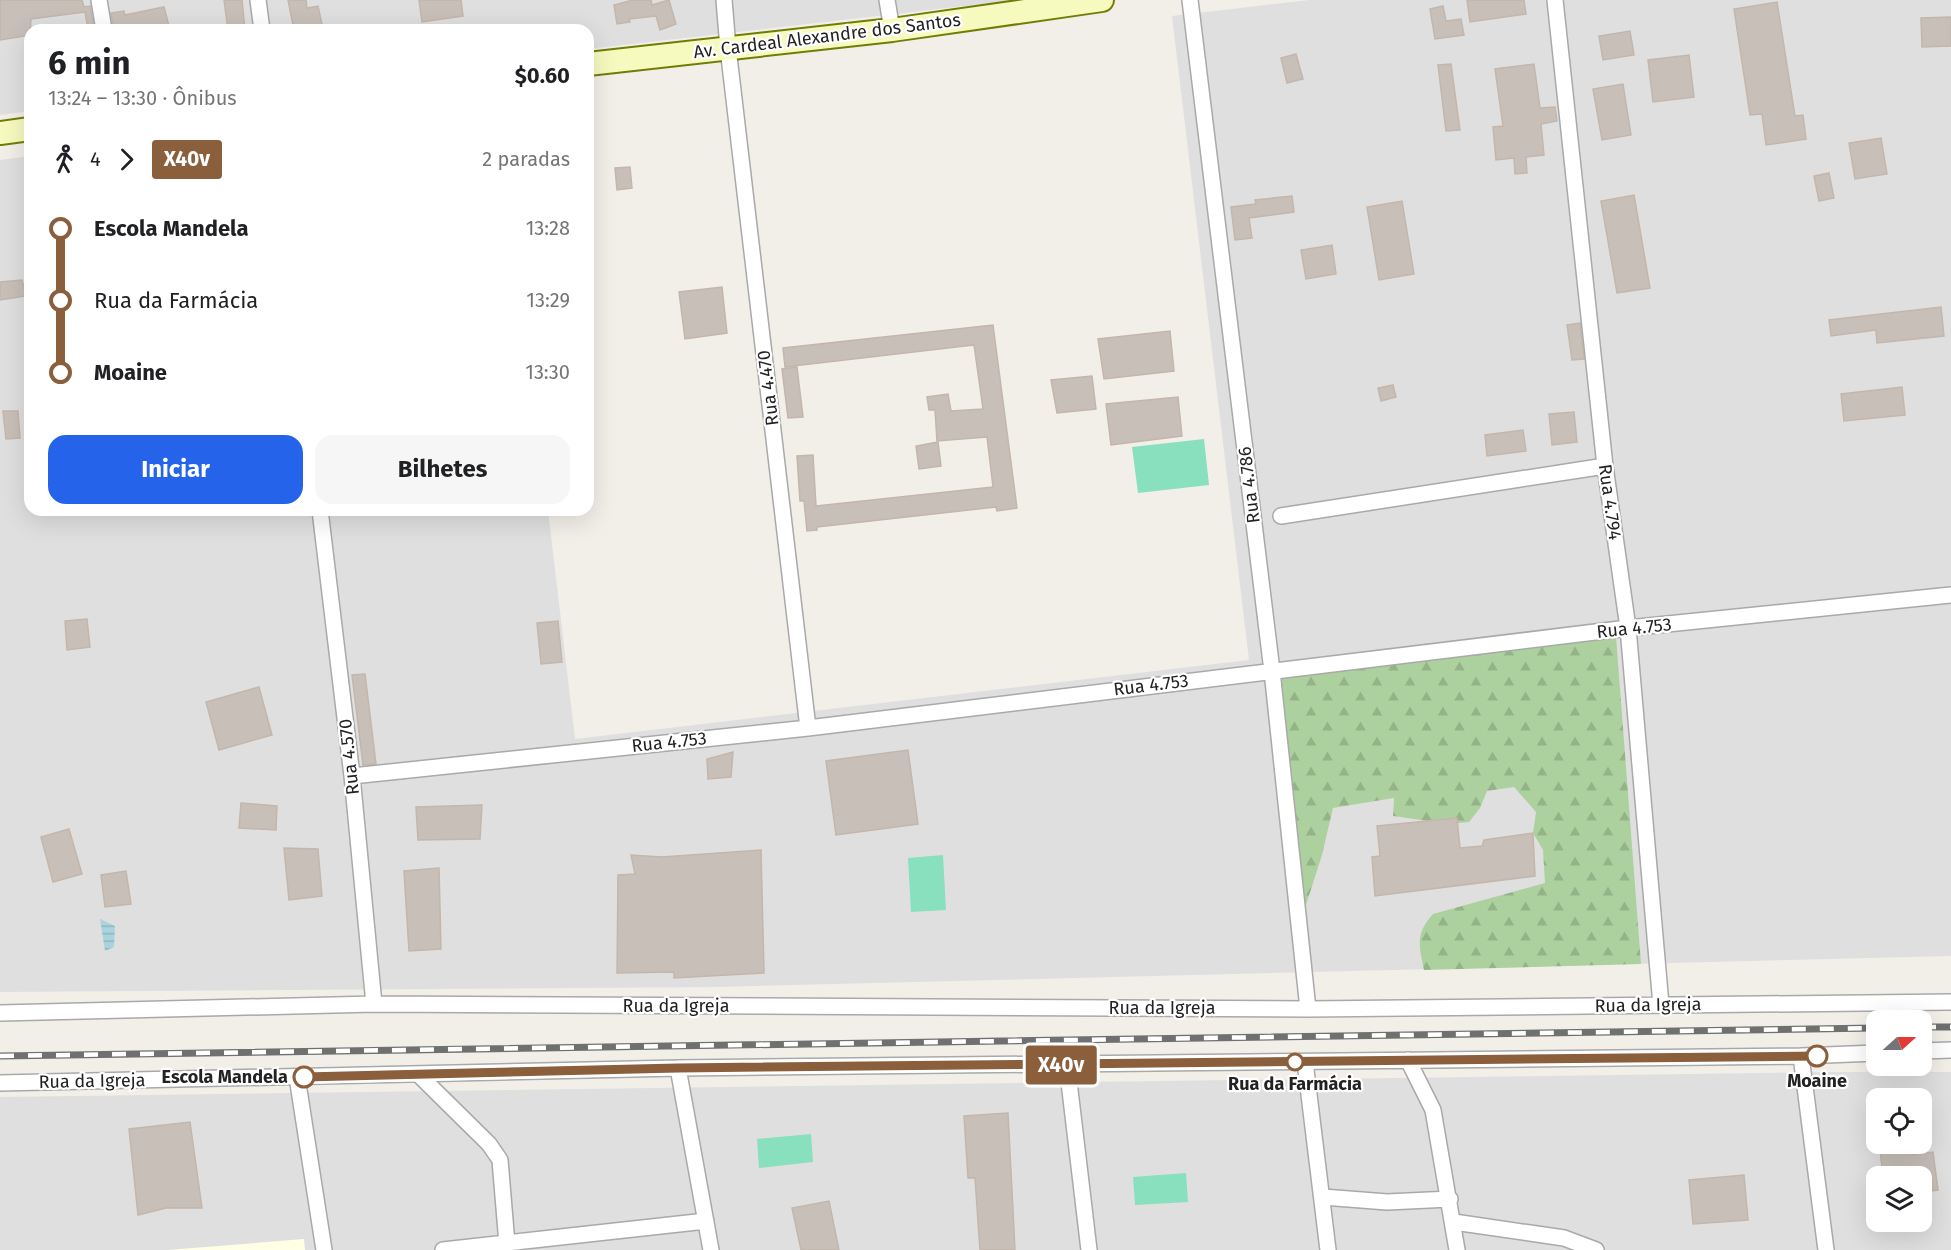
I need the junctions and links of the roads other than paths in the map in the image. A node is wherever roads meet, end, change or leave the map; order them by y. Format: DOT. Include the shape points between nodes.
graph roads {
  1 [pos="99,0"];
  2 [pos="258,0"];
  3 [pos="724,0"];
  4 [pos="887,0"];
  5 [pos="1102,0"];
  6 [pos="1190,0"];
  7 [pos="1555,0"];
  8 [pos="1048,3"];
  9 [pos="103,24"];
  10 [pos="261,24"];
  11 [pos="892,30"];
  12 [pos="728,48"];
  13 [pos="594,63"];
  14 [pos="24,130"];
  15 [pos="0,133"];
  16 [pos="1605,466"];
  17 [pos="321,516"];
  18 [pos="1281,516"];
  19 [pos="1951,594"];
  20 [pos="1628,628"];
  21 [pos="1272,671"];
  22 [pos="808,728"];
  23 [pos="351,776"];
  24 [pos="1951,1002"];
  25 [pos="374,1004"];
  26 [pos="1661,1005"];
  27 [pos="1308,1009"];
  28 [pos="0,1013"];
  29 [pos="1951,1050"];
  30 [pos="1932,1051"];
  31 [pos="1866,1053"];
  32 [pos="1801,1056"];
  33 [pos="1408,1060"];
  34 [pos="1305,1062"];
  35 [pos="1067,1065"];
  36 [pos="678,1068"];
  37 [pos="418,1074"];
  38 [pos="297,1077"];
  39 [pos="0,1083"];
  40 [pos="1323,1197"];
  41 [pos="1450,1199"];
  42 [pos="706,1221"];
  43 [pos="1454,1222"];
  44 [pos="507,1244"];
  45 [pos="324,1250"];
  46 [pos="443,1250"];
  47 [pos="711,1250"];
  48 [pos="1089,1250"];
  49 [pos="1328,1250"];
  50 [pos="1457,1250"];
  51 [pos="1596,1250"];
  52 [pos="1826,1250"];
  1 -- 9 [label="street"];
  2 -- 10 [label="street"];
  3 -- 12 [label="street, Rua 4.470"];
  4 -- 11 [label="street"];
  5 -- 8 [label="main road, Av. Cardeal Alexandre dos Santos"];
  6 -- 21 [label="street, Rua 4.786"];
  7 -- 16 [label="street, Rua 4.794"];
  8 -- 11 [label="main road, Av. Cardeal Alexandre dos Santos"];
  11 -- 12 [label="main road, Av. Cardeal Alexandre dos Santos"];
  12 -- 13 [label="main road, Av. Cardeal Alexandre dos Santos"];
  12 -- 22 [label="street, Rua 4.470"];
  14 -- 15 [label="main road"];
  16 -- 18 [label="street"];
  16 -- 20 [label="street, Rua 4.794"];
  17 -- 23 [label="street, Rua 4.570"];
  19 -- 20 [label="street, Rua 4.753"];
  20 -- 21 [label="street, Rua 4.753"];
  20 -- 26 [label="street, Rua 4.794"];
  21 -- 22 [label="street, Rua 4.753"];
  21 -- 27 [label="street, Rua 4.786"];
  22 -- 23 [label="street, Rua 4.753"];
  23 -- 25 [label="street, Rua 4.570"];
  24 -- 26 [label="street, Rua da Igreja"];
  25 -- 27 [label="street, Rua da Igreja"];
  25 -- 28 [label="street, Rua da Igreja"];
  26 -- 27 [label="street, Rua da Igreja"];
  29 -- 30 [label="street"];
  31 -- 32 [label="street, Rua da Igreja"];
  32 -- 33 [label="street, Rua da Igreja"];
  32 -- 52 [label="street"];
  33 -- 34 [label="street, Rua da Igreja"];
  33 -- 41 [label="street" via="1433,1110"];
  34 -- 35 [label="street, Rua da Igreja"];
  34 -- 40 [label="street"];
  35 -- 36 [label="street, Rua da Igreja"];
  35 -- 48 [label="street"];
  36 -- 37 [label="street, Rua da Igreja"];
  36 -- 42 [label="street"];
  37 -- 38 [label="street, Rua da Igreja"];
  37 -- 44 [label="street" via="489,1144 500,1160"];
  38 -- 39 [label="street, Rua da Igreja"];
  38 -- 45 [label="street"];
  40 -- 41 [label="street" via="1387,1202"];
  40 -- 49 [label="street"];
  41 -- 43 [label="street"];
  42 -- 44 [label="street"];
  42 -- 47 [label="street"];
  43 -- 50 [label="street"];
  43 -- 51 [label="street" via="1564,1238"];
  44 -- 46 [label="street"];
}
